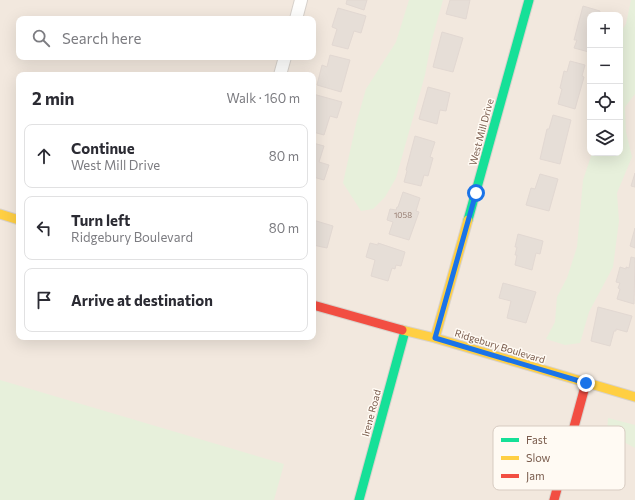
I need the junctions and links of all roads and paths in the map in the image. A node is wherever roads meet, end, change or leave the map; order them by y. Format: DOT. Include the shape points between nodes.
graph roads {
  1 [pos="302,0"];
  2 [pos="529,0"];
  3 [pos="297,16"];
  4 [pos="284,60"];
  5 [pos="281,72"];
  6 [pos="0,214"];
  7 [pos="16,219"];
  8 [pos="316,306"];
  9 [pos="405,331"];
  10 [pos="435,338"];
  11 [pos="586,383"];
  12 [pos="635,397"];
  13 [pos="574,426"];
  14 [pos="557,490"];
  15 [pos="359,500"];
  16 [pos="554,500"];
  1 -- 3 [label="street"];
  2 -- 10 [label="street, West Mill Drive"];
  4 -- 5 [label="street"];
  6 -- 7 [label="street"];
  8 -- 9 [label="street, Ridgebury Boulevard"];
  9 -- 10 [label="street, Ridgebury Boulevard"];
  9 -- 15 [label="street, Irene Road"];
  10 -- 11 [label="street, Ridgebury Boulevard"];
  11 -- 12 [label="street, Ridgebury Boulevard"];
  11 -- 13 [label="street"];
  14 -- 16 [label="street"];
}
